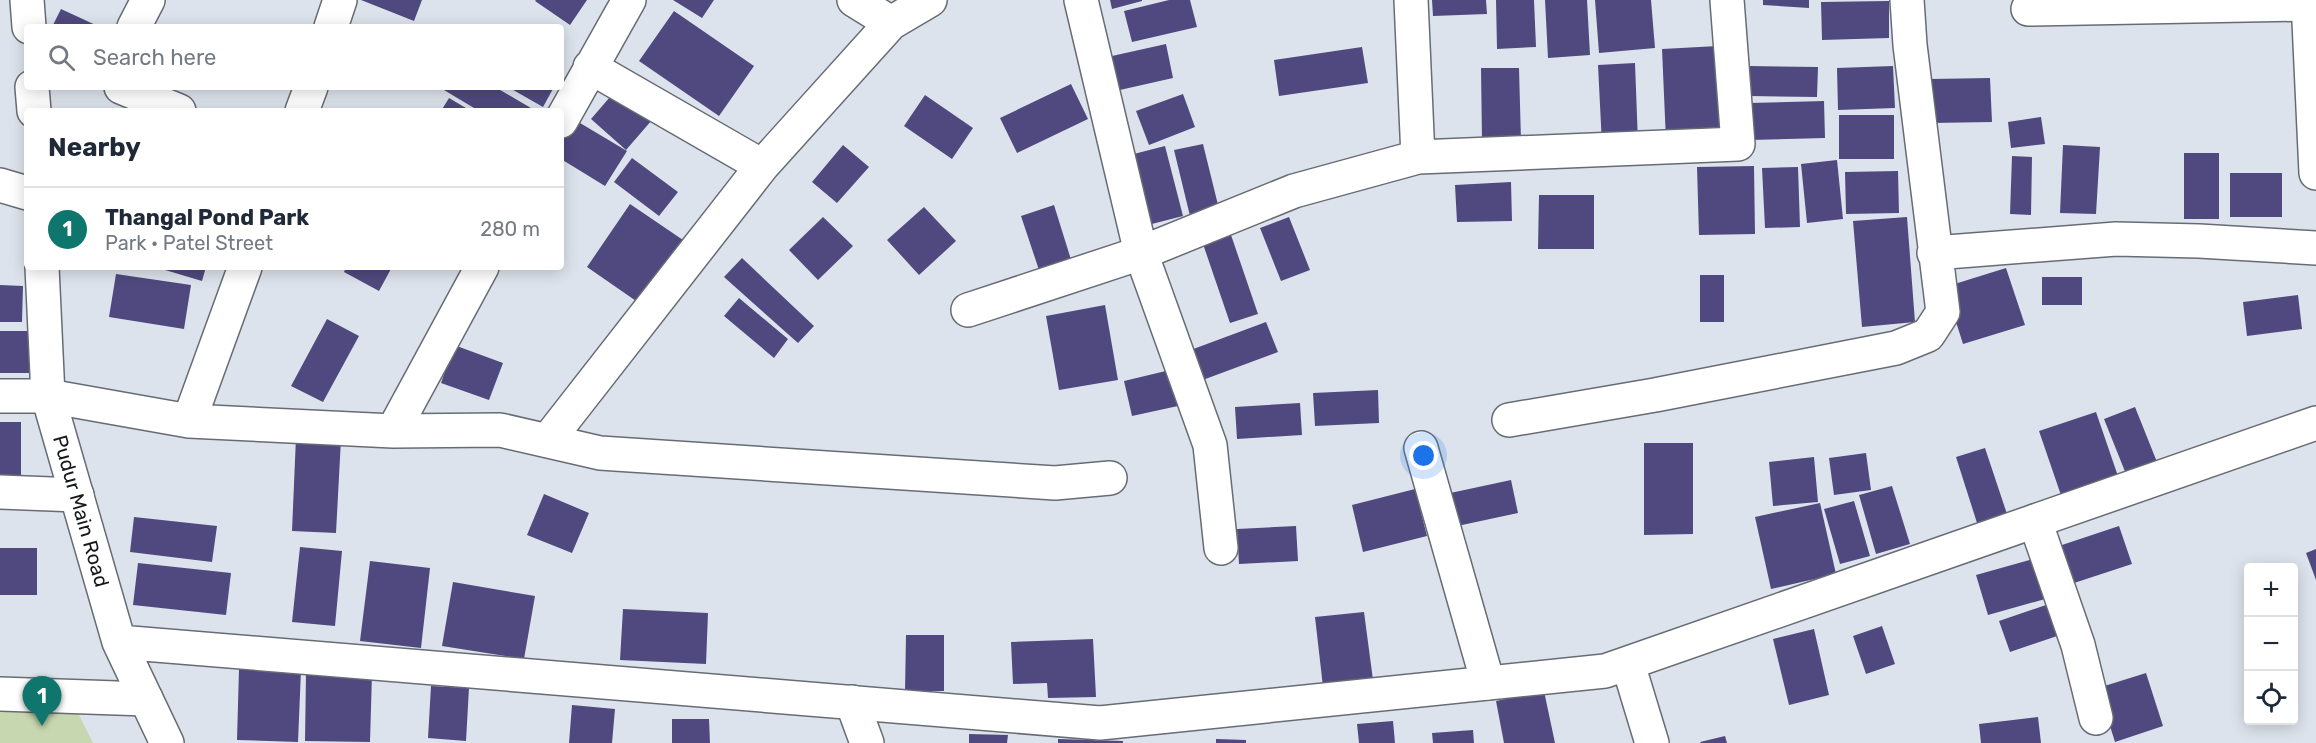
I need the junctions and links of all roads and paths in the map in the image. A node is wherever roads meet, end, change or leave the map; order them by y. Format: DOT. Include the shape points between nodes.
graph roads {
  1 [pos="27,0"];
  2 [pos="148,0"];
  3 [pos="340,0"];
  4 [pos="629,0"];
  5 [pos="854,0"];
  6 [pos="930,0"];
  7 [pos="1081,0"];
  8 [pos="1411,0"];
  9 [pos="1727,0"];
  10 [pos="1907,0"];
  11 [pos="2308,2"];
  12 [pos="2028,9"];
  13 [pos="891,23"];
  14 [pos="29,24"];
  15 [pos="136,24"];
  16 [pos="332,24"];
  17 [pos="590,67"];
  18 [pos="128,90"];
  19 [pos="310,90"];
  20 [pos="172,108"];
  21 [pos="303,108"];
  22 [pos="564,115"];
  23 [pos="1418,157"];
  24 [pos="762,166"];
  25 [pos="2316,173"];
  26 [pos="0,185"];
  27 [pos="24,192"];
  28 [pos="2316,249"];
  29 [pos="1141,253"];
  30 [pos="1934,253"];
  31 [pos="42,270"];
  32 [pos="244,270"];
  33 [pos="480,270"];
  34 [pos="968,310"];
  35 [pos="0,396"];
  36 [pos="48,396"];
  37 [pos="1509,420"];
  38 [pos="189,421"];
  39 [pos="2316,423"];
  40 [pos="393,431"];
  41 [pos="548,440"];
  42 [pos="1421,448"];
  43 [pos="1110,477"];
  44 [pos="0,492"];
  45 [pos="77,495"];
  46 [pos="2035,521"];
  47 [pos="1221,548"];
  48 [pos="119,642"];
  49 [pos="1629,664"];
  50 [pos="1488,683"];
  51 [pos="0,694"];
  52 [pos="146,699"];
  53 [pos="852,702"];
  54 [pos="2096,718"];
  55 [pos="167,743"];
  56 [pos="867,743"];
  57 [pos="1652,743"];
  1 -- 14 [label="street"];
  2 -- 15 [label="street"];
  3 -- 16 [label="street"];
  4 -- 17 [label="street"];
  5 -- 13 [label="street"];
  6 -- 13 [label="street"];
  7 -- 29 [label="street"];
  8 -- 23 [label="street"];
  9 -- 23 [label="street" via="1738,144"];
  10 -- 30 [label="street"];
  11 -- 12 [label="street"];
  11 -- 25 [label="street"];
  13 -- 24 [label="street"];
  17 -- 22 [label="street"];
  17 -- 24 [label="street"];
  18 -- 20 [label="street"];
  19 -- 21 [label="street"];
  23 -- 29 [label="street" via="1294,191"];
  24 -- 41 [label="street"];
  26 -- 27 [label="street"];
  28 -- 30 [label="street" via="2116,239"];
  29 -- 34 [label="street"];
  29 -- 47 [label="street" via="1210,446"];
  30 -- 37 [label="street" via="1943,312 1928,335 1907,344"];
  31 -- 36 [label="street, Pudur Main Road"];
  32 -- 38 [label="street"];
  33 -- 40 [label="street"];
  35 -- 36 [label="street"];
  36 -- 38 [label="street"];
  36 -- 45 [label="street, Pudur Main Road"];
  38 -- 40 [label="street"];
  39 -- 46 [label="street"];
  40 -- 41 [label="street" via="500,430"];
  41 -- 43 [label="street" via="600,453 1055,483"];
  42 -- 50 [label="street"];
  44 -- 45 [label="street"];
  45 -- 48 [label="street, Pudur Main Road"];
  46 -- 49 [label="street"];
  46 -- 54 [label="street" via="2078,645"];
  48 -- 52 [label="street, Pudur Main Road"];
  48 -- 53 [label="street"];
  49 -- 50 [label="street" via="1605,671"];
  49 -- 57 [label="street"];
  50 -- 53 [label="street" via="1100,723"];
  51 -- 52 [label="street"];
  52 -- 55 [label="street, Pudur Main Road"];
  53 -- 56 [label="street"];
}
